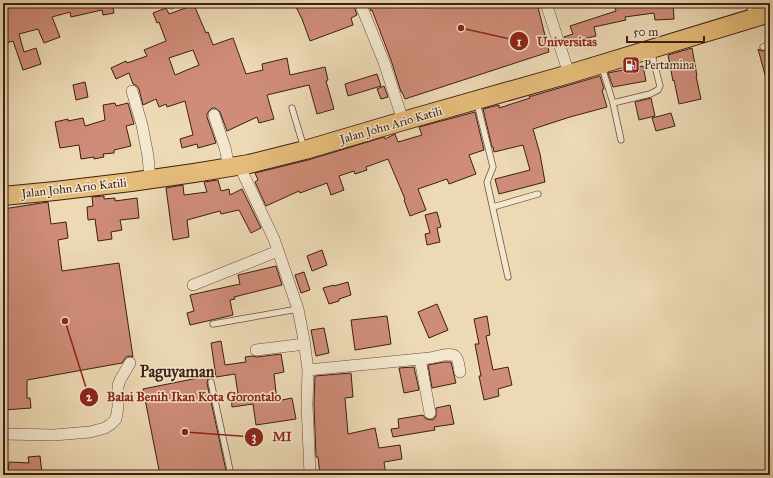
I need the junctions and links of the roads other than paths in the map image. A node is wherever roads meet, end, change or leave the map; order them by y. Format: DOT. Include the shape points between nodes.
graph roads {
  1 [pos="360,3"];
  2 [pos="546,3"];
  3 [pos="757,11"];
  4 [pos="770,45"];
  5 [pos="763,47"];
  6 [pos="649,50"];
  7 [pos="601,64"];
  8 [pos="569,74"];
  9 [pos="132,91"];
  10 [pos="476,100"];
  11 [pos="613,103"];
  12 [pos="292,108"];
  13 [pos="214,115"];
  14 [pos="403,121"];
  15 [pos="621,140"];
  16 [pos="305,150"];
  17 [pos="234,166"];
  18 [pos="150,179"];
  19 [pos="538,194"];
  20 [pos="3,196"];
  21 [pos="493,207"];
  22 [pos="278,251"];
  23 [pos="508,276"];
  24 [pos="193,285"];
  25 [pos="298,309"];
  26 [pos="213,324"];
  27 [pos="305,344"];
  28 [pos="256,350"];
  29 [pos="420,359"];
  30 [pos="130,363"];
  31 [pos="308,370"];
  32 [pos="460,372"];
  33 [pos="211,382"];
  34 [pos="430,413"];
  35 [pos="3,434"];
  36 [pos="231,475"];
  37 [pos="310,475"];
  1 -- 14 [label="street" via="384,62"];
  2 -- 8 [label="street"];
  3 -- 6 [label="main road, Jalan John Ario Katili"];
  4 -- 5 [label="lane"];
  6 -- 7 [label="main road, Jalan John Ario Katili"];
  6 -- 11 [label="lane" via="660,86 658,90"];
  7 -- 8 [label="main road, Jalan John Ario Katili"];
  7 -- 11 [label="lane"];
  8 -- 10 [label="main road, Jalan John Ario Katili"];
  9 -- 18 [label="street" via="143,131"];
  10 -- 14 [label="main road, Jalan John Ario Katili"];
  10 -- 21 [label="lane" via="493,167 487,182"];
  11 -- 15 [label="lane"];
  12 -- 16 [label="lane"];
  13 -- 17 [label="street"];
  14 -- 16 [label="main road, Jalan John Ario Katili"];
  16 -- 17 [label="main road, Jalan John Ario Katili"];
  17 -- 18 [label="main road, Jalan John Ario Katili"];
  17 -- 22 [label="street"];
  18 -- 20 [label="main road, Jalan John Ario Katili"];
  19 -- 21 [label="lane"];
  21 -- 23 [label="lane"];
  22 -- 24 [label="street"];
  22 -- 25 [label="street"];
  25 -- 26 [label="lane"];
  25 -- 27 [label="street"];
  27 -- 28 [label="street"];
  27 -- 31 [label="street"];
  29 -- 31 [label="street"];
  29 -- 32 [label="street" via="448,354 455,356"];
  29 -- 34 [label="street"];
  30 -- 35 [label="street" via="118,386 116,419 105,428 54,435"];
  31 -- 37 [label="street"];
  33 -- 36 [label="lane"];
}
